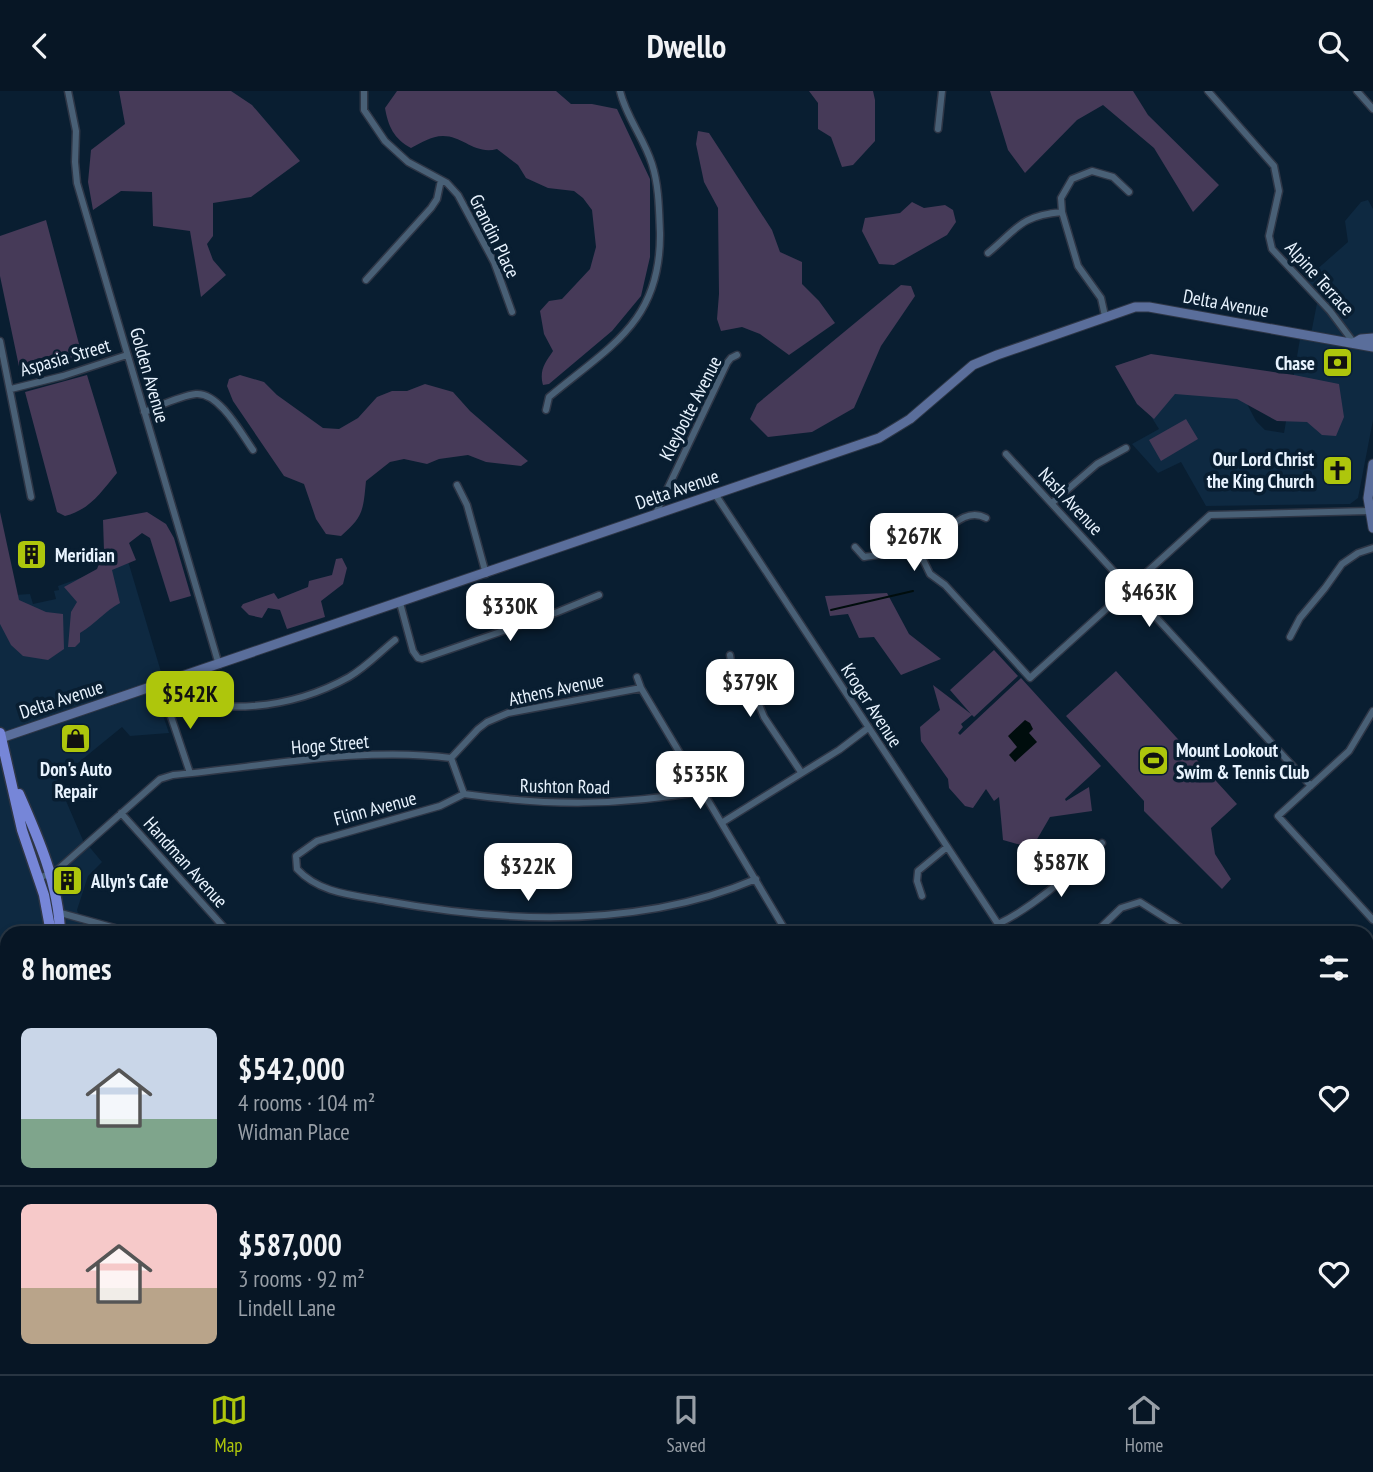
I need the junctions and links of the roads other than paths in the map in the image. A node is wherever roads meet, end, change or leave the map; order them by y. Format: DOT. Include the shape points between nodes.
graph roads {
  1 [pos="68,91"];
  2 [pos="364,91"];
  3 [pos="620,91"];
  4 [pos="942,91"];
  5 [pos="1208,91"];
  6 [pos="1357,91"];
  7 [pos="1373,109"];
  8 [pos="938,128"];
  9 [pos="441,180"];
  10 [pos="1129,192"];
  11 [pos="1062,212"];
  12 [pos="988,253"];
  13 [pos="366,280"];
  14 [pos="512,313"];
  15 [pos="1105,316"];
  16 [pos="1373,338"];
  17 [pos="0,341"];
  18 [pos="1354,343"];
  19 [pos="1373,347"];
  20 [pos="127,355"];
  21 [pos="737,355"];
  22 [pos="11,389"];
  23 [pos="546,411"];
  24 [pos="144,412"];
  25 [pos="1126,448"];
  26 [pos="253,450"];
  27 [pos="1006,454"];
  28 [pos="1373,464"];
  29 [pos="457,485"];
  30 [pos="715,494"];
  31 [pos="31,497"];
  32 [pos="1052,503"];
  33 [pos="1369,510"];
  34 [pos="654,515"];
  35 [pos="986,518"];
  36 [pos="1373,528"];
  37 [pos="855,547"];
  38 [pos="1373,548"];
  39 [pos="918,549"];
  40 [pos="486,574"];
  41 [pos="1129,587"];
  42 [pos="598,595"];
  43 [pos="400,603"];
  44 [pos="1290,637"];
  45 [pos="395,640"];
  46 [pos="730,655"];
  47 [pos="219,665"];
  48 [pos="637,677"];
  49 [pos="160,684"];
  50 [pos="641,688"];
  51 [pos="165,698"];
  52 [pos="1373,711"];
  53 [pos="868,728"];
  54 [pos="0,736"];
  55 [pos="451,758"];
  56 [pos="7,766"];
  57 [pos="801,772"];
  58 [pos="190,773"];
  59 [pos="1311,786"];
  60 [pos="704,791"];
  61 [pos="464,794"];
  62 [pos="121,813"];
  63 [pos="20,819"];
  64 [pos="723,823"];
  65 [pos="1102,843"];
  66 [pos="947,847"];
  67 [pos="50,875"];
  68 [pos="38,878"];
  69 [pos="756,879"];
  70 [pos="922,896"];
  71 [pos="54,912"];
  72 [pos="1373,920"];
  73 [pos="998,924"];
  74 [pos="52,926"];
  75 [pos="58,926"];
  76 [pos="107,926"];
  77 [pos="223,926"];
  78 [pos="783,926"];
  79 [pos="1103,926"];
  80 [pos="1178,926"];
  1 -- 20 [label="street, Golden Avenue" via="76,131 78,183"];
  2 -- 9 [label="street, Grandin Place" via="364,110 385,141 408,162"];
  3 -- 23 [label="street" via="655,178 660,216 658,274 631,327 549,397"];
  4 -- 8 [label="street"];
  5 -- 18 [label="street, Alpine Terrace" via="1274,166 1279,191 1269,236 1272,249"];
  6 -- 7 [label="street"];
  9 -- 13 [label="street" via="430,210"];
  9 -- 14 [label="street, Grandin Place" via="458,195 483,239"];
  10 -- 11 [label="street" via="1107,174 1085,172 1067,184"];
  11 -- 12 [label="street" via="1025,220"];
  11 -- 15 [label="street" via="1078,266 1101,298"];
  15 -- 18 [label="main road, Delta Avenue" via="1149,307"];
  15 -- 30 [label="main road, Delta Avenue" via="973,365 910,419 879,438"];
  16 -- 18 [label="main road, Delta Avenue"];
  17 -- 22 [label="street"];
  18 -- 19 [label="main road, Delta Avenue"];
  20 -- 22 [label="street, Aspasia Street"];
  20 -- 24 [label="street, Golden Avenue"];
  21 -- 34 [label="street, Kleybolte Avenue" via="727,363"];
  22 -- 31 [label="street"];
  24 -- 26 [label="street" via="194,394 207,395 220,404"];
  24 -- 47 [label="street, Golden Avenue"];
  25 -- 32 [label="street" via="1097,464"];
  27 -- 32 [label="street, Nash Avenue"];
  28 -- 33 [label="main road"];
  29 -- 40 [label="street"];
  30 -- 34 [label="main road, Delta Avenue"];
  30 -- 53 [label="street, Kroger Avenue"];
  32 -- 41 [label="street, Nash Avenue"];
  33 -- 36 [label="main road"];
  33 -- 41 [label="street" via="1210,515"];
  34 -- 40 [label="main road, Delta Avenue"];
  35 -- 39 [label="street" via="963,517"];
  37 -- 39 [label="street" via="864,557"];
  38 -- 44 [label="street" via="1342,564"];
  39 -- 41 [label="street" via="930,574 1030,678"];
  40 -- 43 [label="main road, Delta Avenue"];
  41 -- 59 [label="street, Nash Avenue"];
  42 -- 43 [label="street" via="426,658 413,652"];
  43 -- 47 [label="main road, Delta Avenue"];
  45 -- 51 [label="street" via="327,689 286,701 242,709"];
  46 -- 57 [label="street"];
  47 -- 49 [label="main road, Delta Avenue"];
  48 -- 50 [label="street"];
  49 -- 51 [label="street"];
  49 -- 54 [label="main road, Delta Avenue"];
  50 -- 55 [label="street, Athens Avenue" via="508,713 478,729"];
  50 -- 60 [label="street"];
  51 -- 58 [label="street"];
  52 -- 59 [label="street" via="1349,751"];
  53 -- 57 [label="street"];
  53 -- 66 [label="street, Kroger Avenue"];
  54 -- 56 [label="highway"];
  55 -- 58 [label="street, Hoge Street" via="347,758"];
  55 -- 61 [label="street"];
  56 -- 63 [label="highway"];
  56 -- 67 [label="highway"];
  57 -- 64 [label="street"];
  58 -- 62 [label="street, Hoge Street" via="160,779"];
  59 -- 72 [label="street" via="1278,816"];
  60 -- 61 [label="street, Rushton Road" via="595,804 528,803"];
  60 -- 64 [label="street"];
  61 -- 69 [label="street, Flinn Avenue" via="440,806 317,841 296,856 295,864 302,875 335,892 499,915 560,916 645,909 699,899"];
  62 -- 67 [label="street, Hoge Street"];
  62 -- 77 [label="street, Handman Avenue"];
  63 -- 67 [label="highway"];
  63 -- 68 [label="highway"];
  64 -- 69 [label="street"];
  65 -- 73 [label="street" via="1048,893"];
  66 -- 70 [label="street" via="918,871"];
  66 -- 73 [label="street, Kroger Avenue"];
  67 -- 68 [label="street, Hoge Street"];
  67 -- 71 [label="highway"];
  68 -- 71 [label="highway"];
  69 -- 78 [label="street"];
  71 -- 74 [label="highway"];
  71 -- 75 [label="highway"];
  71 -- 76 [label="street"];
  79 -- 80 [label="street" via="1122,908 1140,902"];
}
